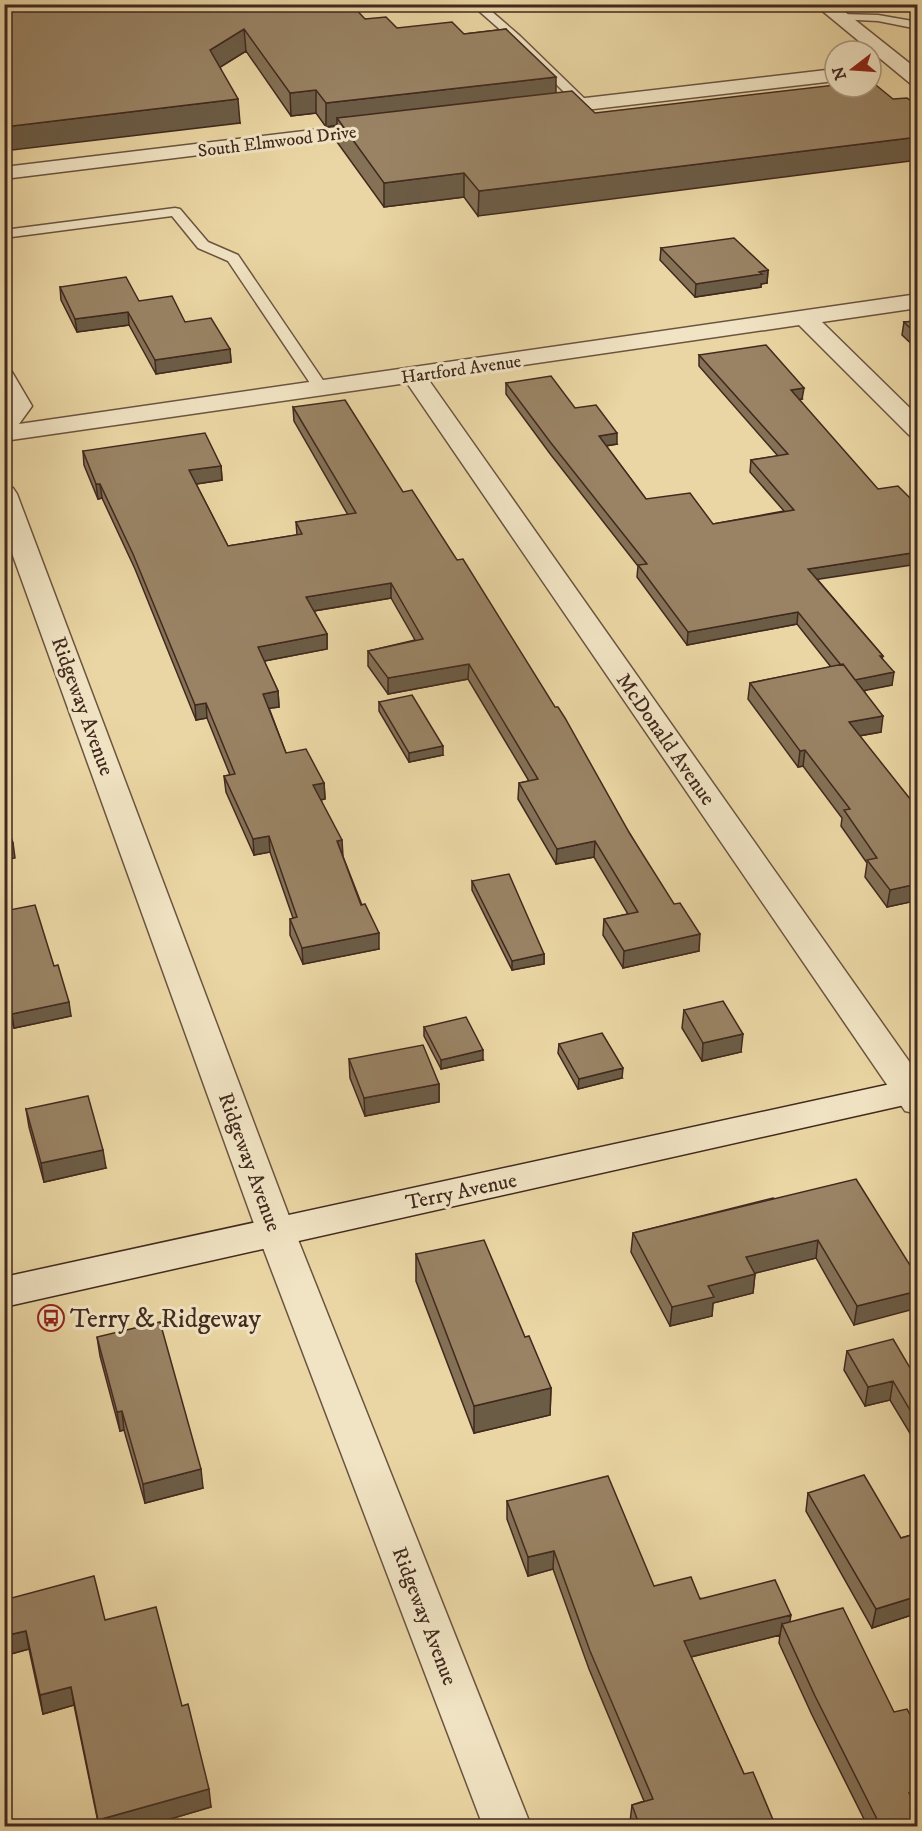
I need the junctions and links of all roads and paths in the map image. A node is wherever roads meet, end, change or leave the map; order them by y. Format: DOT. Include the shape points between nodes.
graph roads {
  1 [pos="476,4"];
  2 [pos="824,4"];
  3 [pos="839,17"];
  4 [pos="918,26"];
  5 [pos="823,76"];
  6 [pos="918,80"];
  7 [pos="583,104"];
  8 [pos="524,111"];
  9 [pos="394,127"];
  10 [pos="4,173"];
  11 [pos="4,234"];
  12 [pos="918,302"];
  13 [pos="806,319"];
  14 [pos="414,376"];
  15 [pos="5,377"];
  16 [pos="321,389"];
  17 [pos="4,427"];
  18 [pos="918,430"];
  19 [pos="4,434"];
  20 [pos="4,494"];
  21 [pos="915,1095"];
  22 [pos="276,1232"];
  23 [pos="4,1292"];
  24 [pos="507,1827"];
  1 -- 7 [label="lane"];
  2 -- 3 [label="street"];
  3 -- 4 [label="lane" via="878,18"];
  3 -- 6 [label="street" via="890,68"];
  5 -- 7 [label="street"];
  7 -- 8 [label="street"];
  9 -- 10 [label="street, South Elmwood Drive"];
  11 -- 16 [label="lane" via="176,212 203,245 233,258"];
  12 -- 13 [label="street, Hartford Avenue"];
  13 -- 14 [label="street, Hartford Avenue"];
  13 -- 18 [label="street"];
  14 -- 16 [label="street, Hartford Avenue"];
  14 -- 21 [label="street, McDonald Avenue"];
  15 -- 17 [label="street" via="20,406"];
  16 -- 19 [label="street, Hartford Avenue"];
  20 -- 22 [label="street, Ridgeway Avenue"];
  21 -- 22 [label="street, Terry Avenue"];
  22 -- 23 [label="street, Terry Avenue"];
  22 -- 24 [label="street, Ridgeway Avenue"];
}
